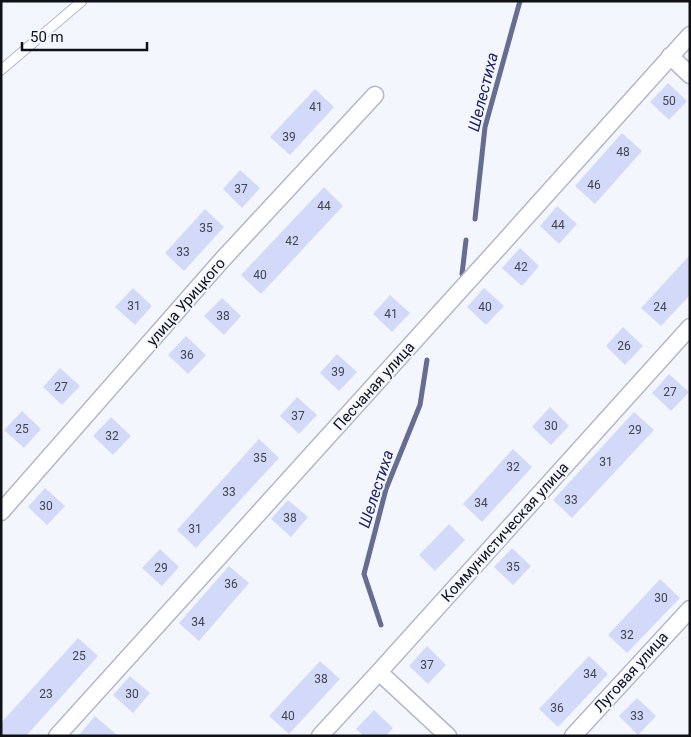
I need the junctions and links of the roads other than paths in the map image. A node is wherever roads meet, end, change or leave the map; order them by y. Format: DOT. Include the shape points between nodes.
graph roads {
  1 [pos="82,1"];
  2 [pos="690,35"];
  3 [pos="670,56"];
  4 [pos="1,70"];
  5 [pos="690,75"];
  6 [pos="375,94"];
  7 [pos="690,327"];
  8 [pos="1,512"];
  9 [pos="690,609"];
  10 [pos="380,672"];
  11 [pos="57,736"];
  12 [pos="320,736"];
  13 [pos="448,736"];
  14 [pos="573,736"];
  1 -- 4 [label="lane"];
  2 -- 3 [label="street, Песчаная улица"];
  3 -- 5 [label="street"];
  3 -- 11 [label="street, Песчаная улица"];
  6 -- 8 [label="street, улица Урицкого" via="222,260"];
  7 -- 10 [label="street, Коммунистическая улица"];
  9 -- 14 [label="street, Луговая улица"];
  10 -- 12 [label="street, Коммунистическая улица"];
  10 -- 13 [label="street"];
}
